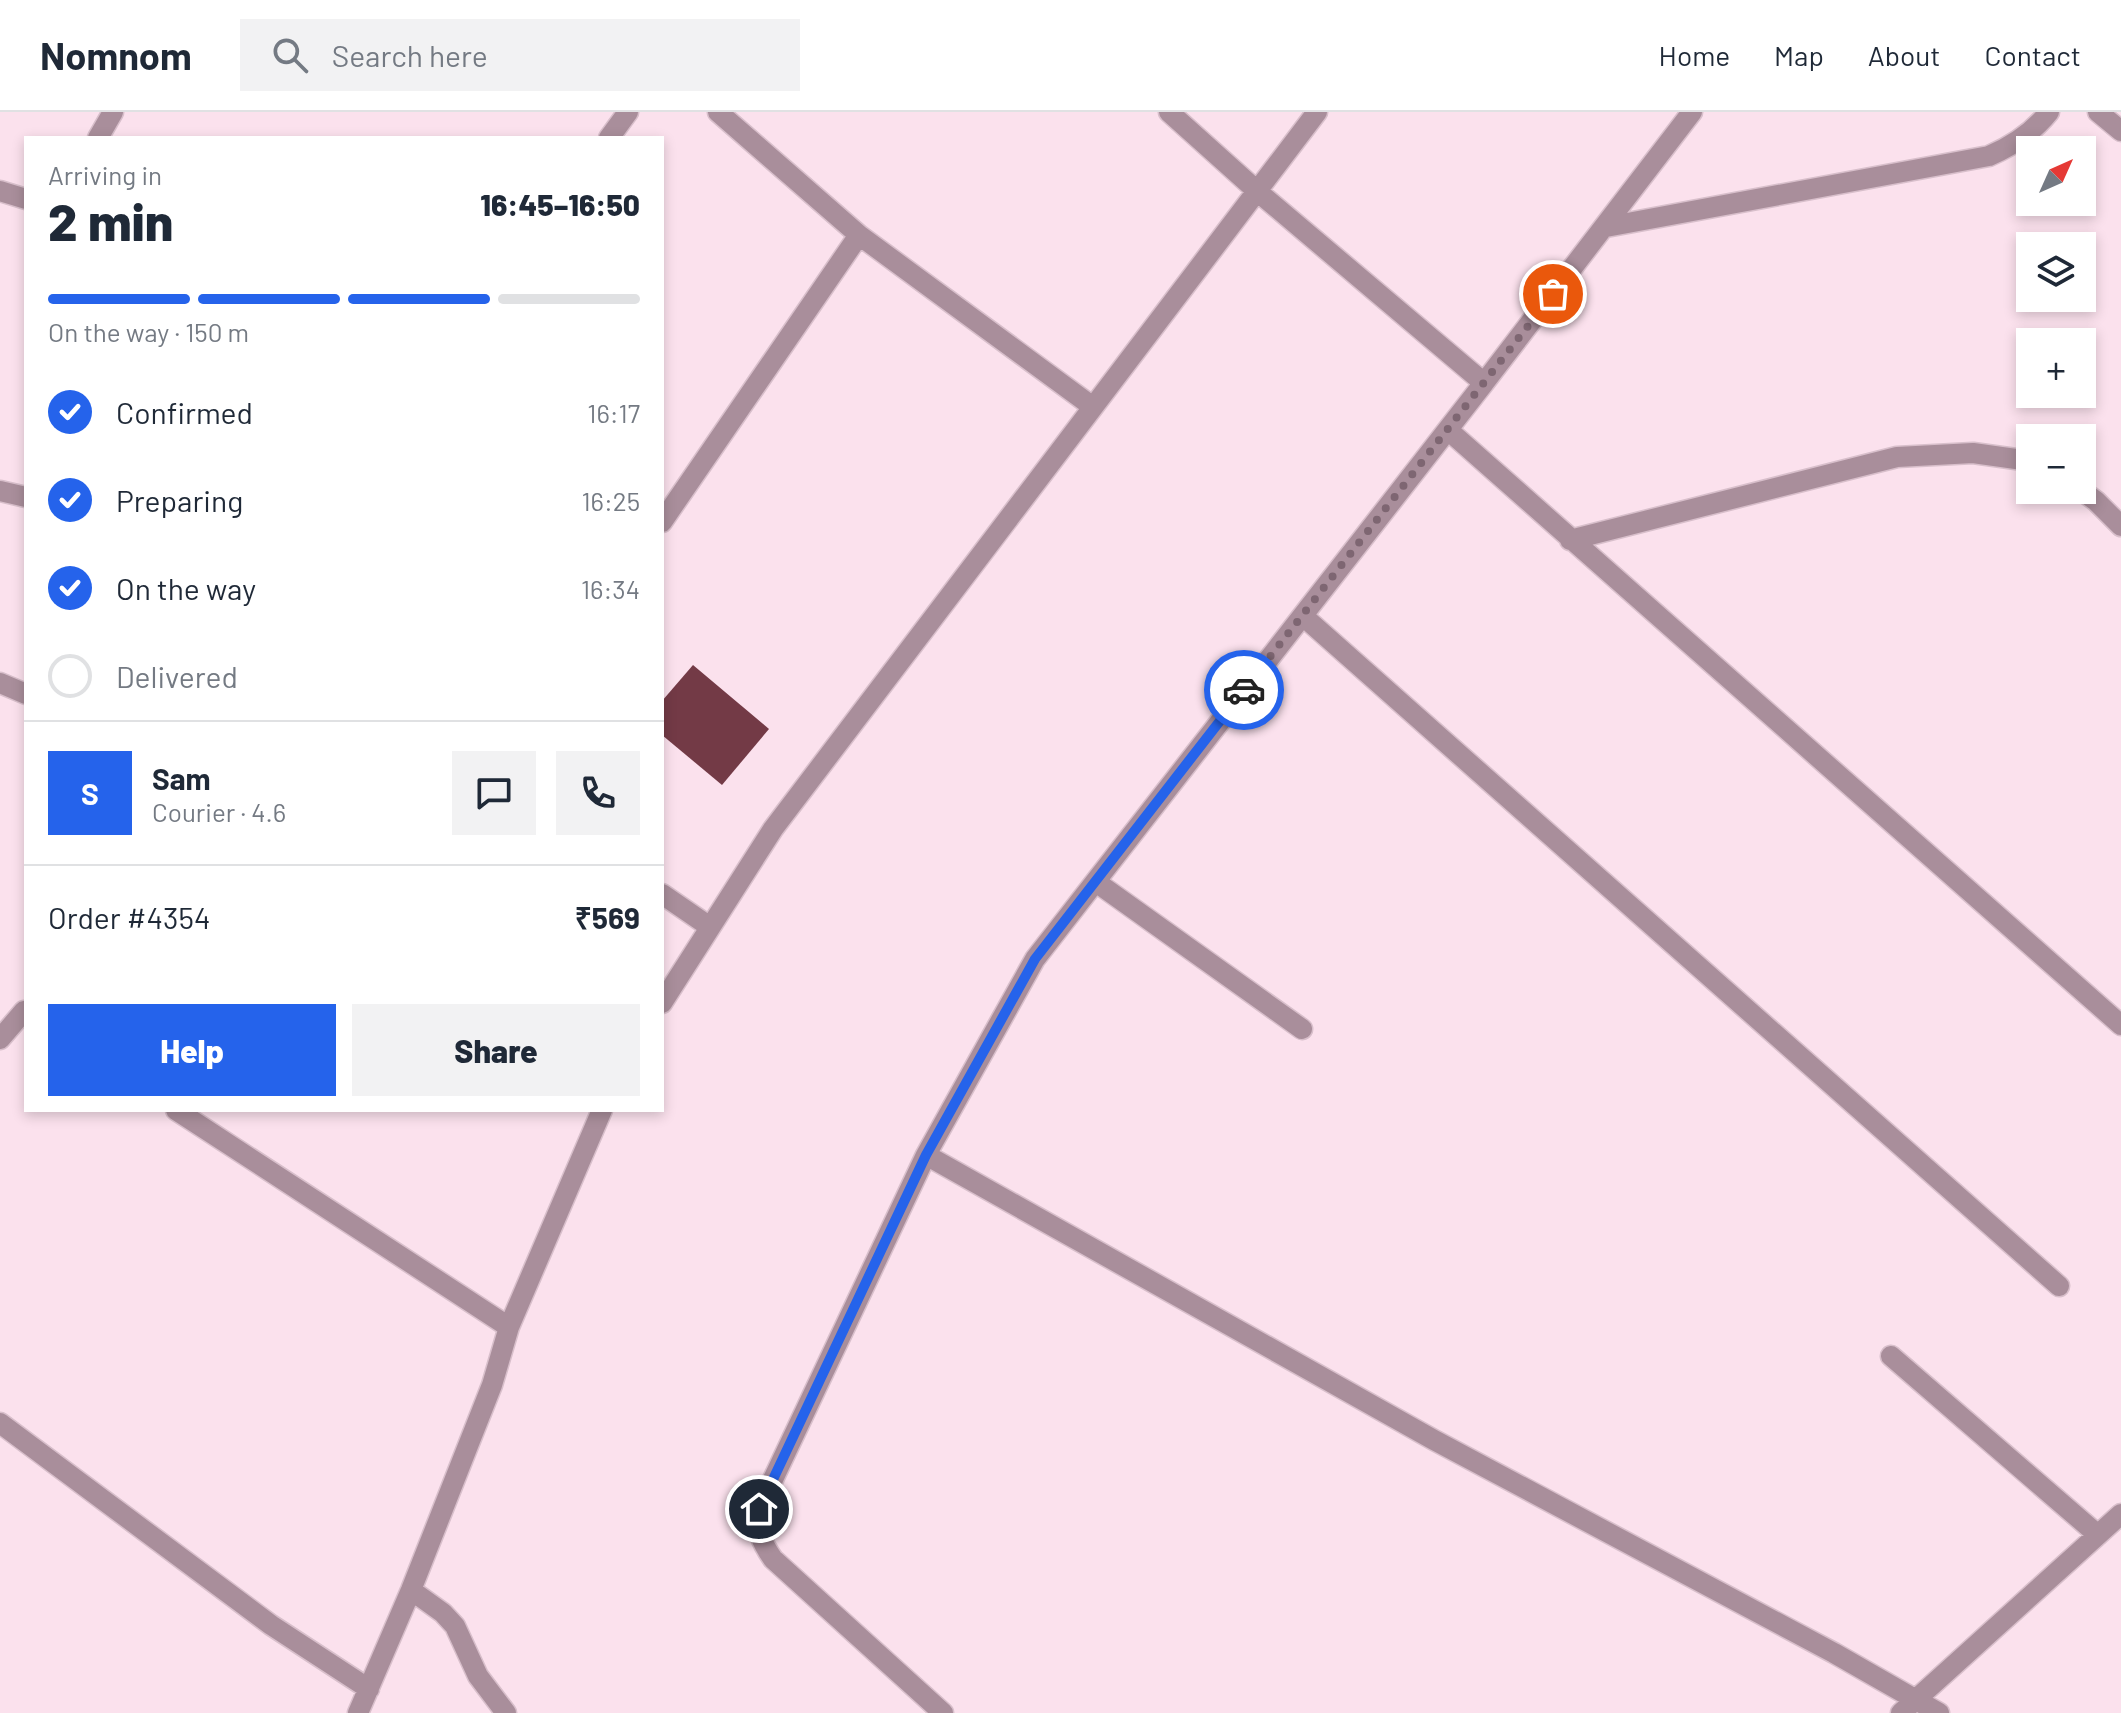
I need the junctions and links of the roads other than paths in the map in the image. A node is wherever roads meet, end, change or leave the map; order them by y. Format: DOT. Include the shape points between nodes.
graph roads {
  1 [pos="113,112"];
  2 [pos="628,112"];
  3 [pos="718,112"];
  4 [pos="1169,112"];
  5 [pos="1317,112"];
  6 [pos="1692,112"];
  7 [pos="2049,112"];
  8 [pos="2098,112"];
  9 [pos="2121,131"];
  10 [pos="99,136"];
  11 [pos="610,136"];
  12 [pos="0,191"];
  13 [pos="1257,191"];
  14 [pos="24,198"];
  15 [pos="1606,227"];
  16 [pos="859,235"];
  17 [pos="1484,383"];
  18 [pos="1093,407"];
  19 [pos="1448,430"];
  20 [pos="2016,459"];
  21 [pos="0,491"];
  22 [pos="24,497"];
  23 [pos="2096,501"];
  24 [pos="664,519"];
  25 [pos="2121,526"];
  26 [pos="1570,540"];
  27 [pos="1303,616"];
  28 [pos="0,683"];
  29 [pos="24,693"];
  30 [pos="1096,882"];
  31 [pos="664,895"];
  32 [pos="710,927"];
  33 [pos="664,1000"];
  34 [pos="24,1011"];
  35 [pos="2121,1025"];
  36 [pos="1302,1029"];
  37 [pos="0,1039"];
  38 [pos="179,1112"];
  39 [pos="601,1112"];
  40 [pos="926,1155"];
  41 [pos="2059,1286"];
  42 [pos="509,1327"];
  43 [pos="1891,1356"];
  44 [pos="0,1423"];
  45 [pos="2121,1514"];
  46 [pos="2098,1535"];
  47 [pos="411,1590"];
  48 [pos="369,1689"];
  49 [pos="1909,1706"];
  50 [pos="358,1713"];
  51 [pos="506,1713"];
  52 [pos="943,1713"];
  53 [pos="1939,1713"];
  1 -- 10 [label="street"];
  2 -- 11 [label="street"];
  3 -- 16 [label="street"];
  4 -- 13 [label="street"];
  5 -- 13 [label="street"];
  6 -- 15 [label="street"];
  7 -- 15 [label="street" via="2029,133 1989,156"];
  8 -- 9 [label="street"];
  12 -- 14 [label="street"];
  13 -- 17 [label="street"];
  13 -- 18 [label="street"];
  15 -- 17 [label="street"];
  16 -- 18 [label="street"];
  16 -- 24 [label="street"];
  17 -- 19 [label="street"];
  18 -- 32 [label="street" via="773,829"];
  19 -- 26 [label="street"];
  19 -- 27 [label="street"];
  20 -- 26 [label="street" via="1973,453 1897,457"];
  21 -- 22 [label="street"];
  23 -- 25 [label="street"];
  26 -- 35 [label="street"];
  27 -- 30 [label="street"];
  27 -- 41 [label="street"];
  28 -- 29 [label="street"];
  30 -- 36 [label="street"];
  30 -- 40 [label="street" via="1035,959"];
  31 -- 32 [label="street"];
  32 -- 33 [label="street"];
  34 -- 37 [label="street"];
  38 -- 42 [label="street"];
  39 -- 42 [label="street"];
  40 -- 49 [label="street" via="1434,1440 1834,1653"];
  40 -- 52 [label="street" via="759,1509 757,1524 773,1559"];
  42 -- 47 [label="street" via="492,1385"];
  43 -- 46 [label="street"];
  44 -- 48 [label="street" via="271,1625"];
  45 -- 46 [label="street"];
  46 -- 49 [label="street"];
  47 -- 48 [label="street"];
  47 -- 51 [label="street" via="455,1626 478,1676"];
  48 -- 50 [label="street"];
  49 -- 53 [label="street"];
}
